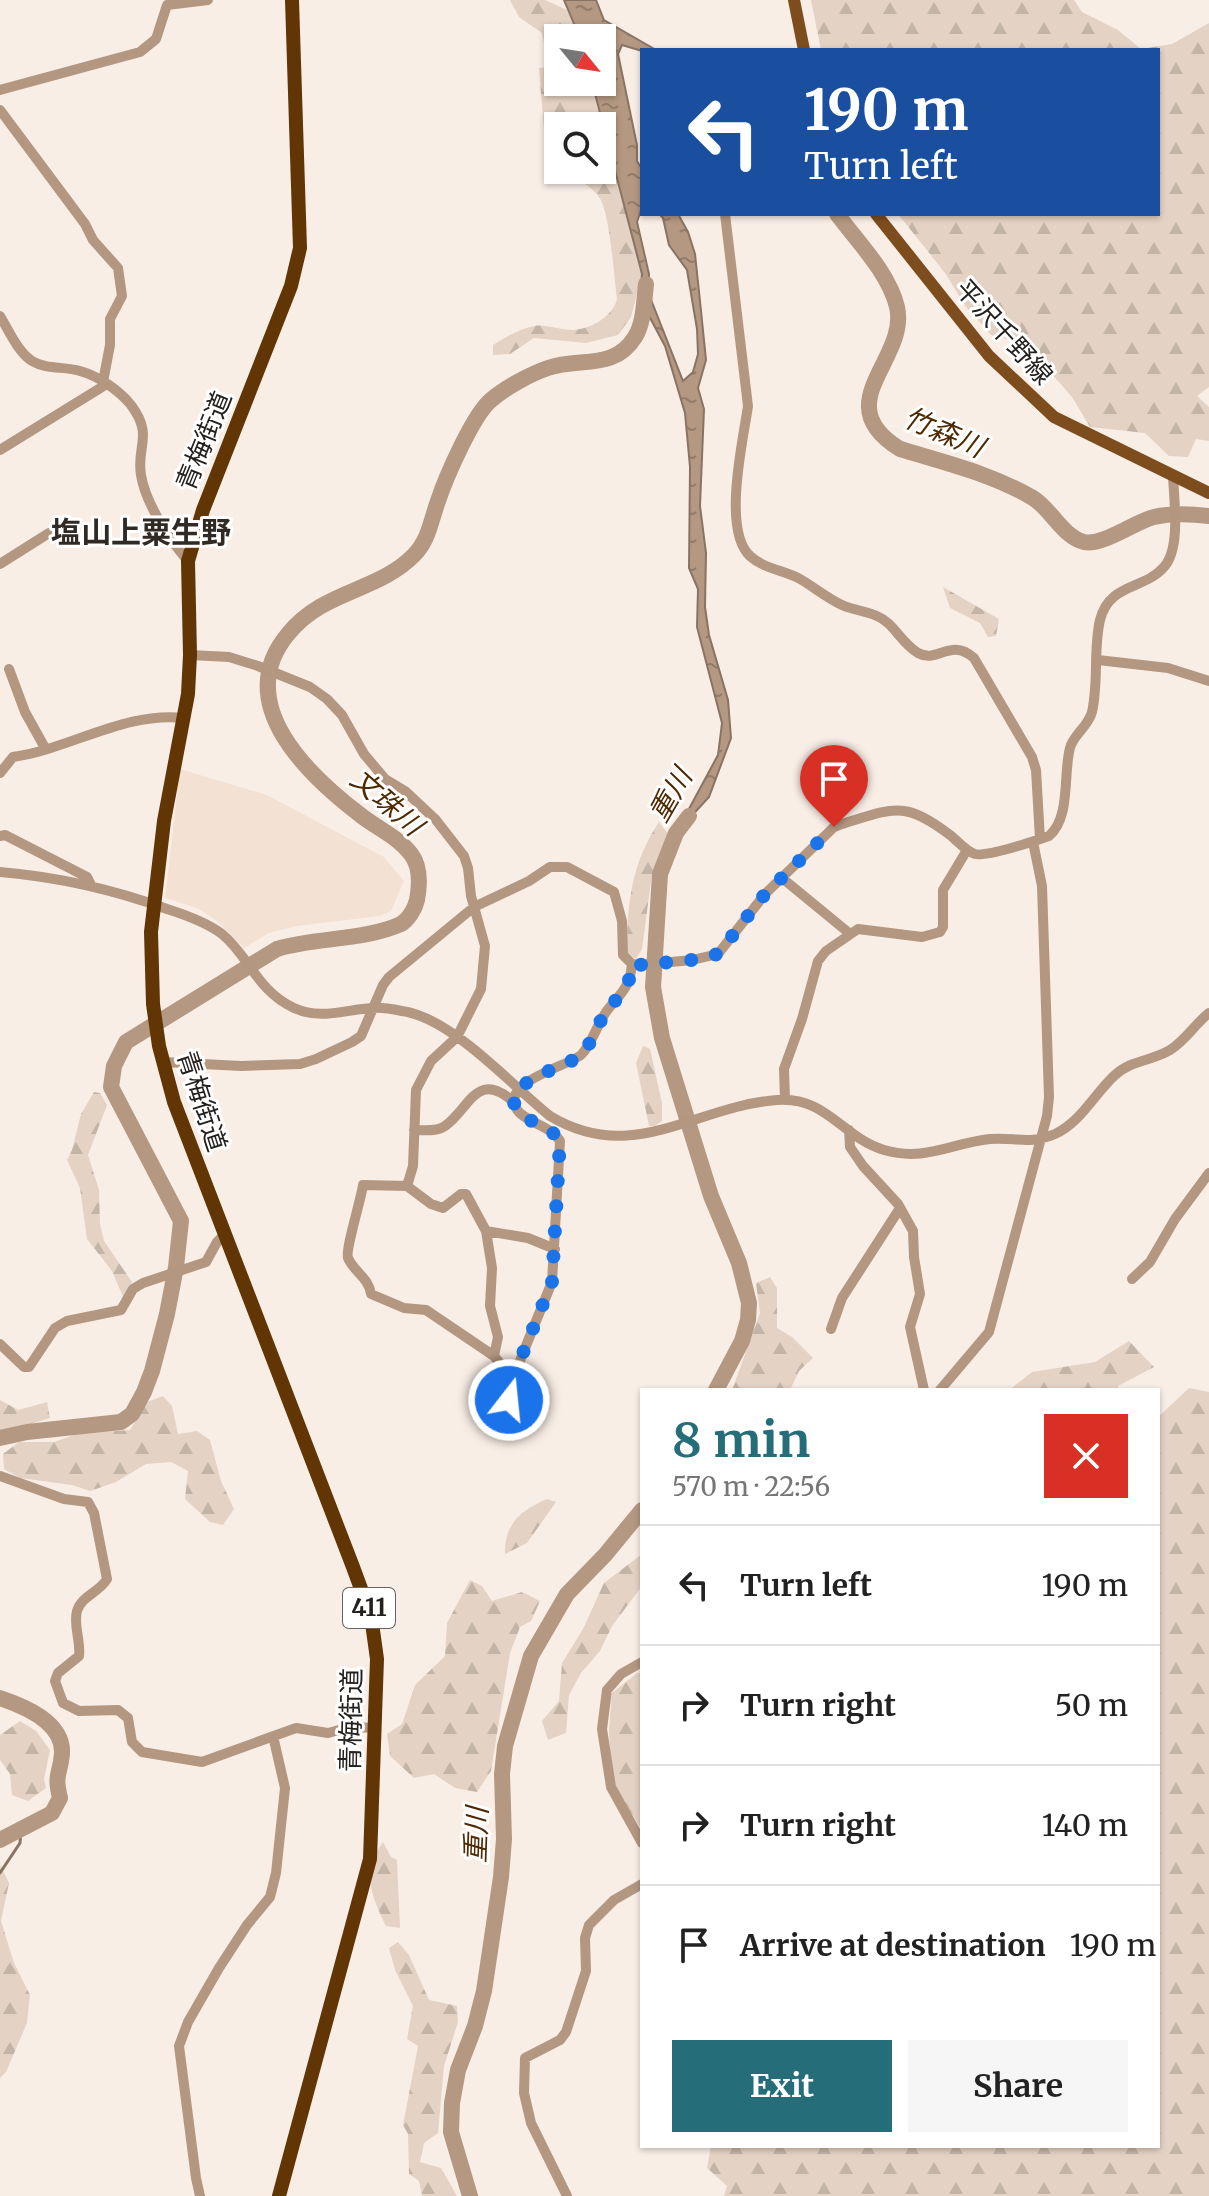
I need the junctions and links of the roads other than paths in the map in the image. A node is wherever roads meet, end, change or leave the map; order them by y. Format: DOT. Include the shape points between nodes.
graph roads {
  1 [pos="208,0"];
  2 [pos="292,0"];
  3 [pos="794,0"];
  4 [pos="164,3"];
  5 [pos="804,48"];
  6 [pos="0,90"];
  7 [pos="0,110"];
  8 [pos="725,216"];
  9 [pos="878,216"];
  10 [pos="0,316"];
  11 [pos="104,382"];
  12 [pos="0,450"];
  13 [pos="1173,476"];
  14 [pos="1209,493"];
  15 [pos="49,533"];
  16 [pos="188,561"];
  17 [pos="0,564"];
  18 [pos="190,655"];
  19 [pos="1098,660"];
  20 [pos="9,669"];
  21 [pos="1209,681"];
  22 [pos="184,718"];
  23 [pos="45,748"];
  24 [pos="0,773"];
  25 [pos="0,835"];
  26 [pos="1037,840"];
  27 [pos="967,850"];
  28 [pos="0,872"];
  29 [pos="782,878"];
  30 [pos="91,885"];
  31 [pos="153,904"];
  32 [pos="474,907"];
  33 [pos="849,933"];
  34 [pos="636,964"];
  35 [pos="373,1008"];
  36 [pos="1209,1013"];
  37 [pos="457,1037"];
  38 [pos="163,1062"];
  39 [pos="520,1091"];
  40 [pos="785,1099"];
  41 [pos="515,1103"];
  42 [pos="414,1130"];
  43 [pos="849,1130"];
  44 [pos="1041,1139"];
  45 [pos="1209,1173"];
  46 [pos="407,1186"];
  47 [pos="900,1208"];
  48 [pos="486,1231"];
  49 [pos="224,1235"];
  50 [pos="555,1249"];
  51 [pos="1132,1279"];
  52 [pos="831,1329"];
  53 [pos="0,1344"];
  54 [pos="494,1356"];
  55 [pos="517,1373"];
  56 [pos="924,1388"];
  57 [pos="942,1388"];
  58 [pos="503,1415"];
  59 [pos="0,1476"];
  60 [pos="640,1663"];
  61 [pos="376,1728"];
  62 [pos="273,1736"];
  63 [pos="640,1840"];
  64 [pos="640,1885"];
  65 [pos="200,2196"];
  66 [pos="279,2196"];
  67 [pos="567,2196"];
  1 -- 4 [label="street"];
  2 -- 16 [label="highway, 青梅街道 / 411" via="297,264"];
  3 -- 5 [label="main road"];
  4 -- 6 [label="street" via="156,39 140,52"];
  7 -- 11 [label="street" via="118,268 122,296 110,319"];
  8 -- 26 [label="street" via="748,406 738,482 742,546 758,562 797,577 840,604 883,619 919,654 954,649 974,658 1032,757"];
  9 -- 13 [label="main road, 平沢千野線" via="989,356 1054,417"];
  10 -- 11 [label="street" via="33,362 80,370"];
  11 -- 12 [label="street"];
  11 -- 16 [label="street" via="130,404 143,425 141,479 168,535"];
  13 -- 14 [label="main road, 平沢千野線"];
  13 -- 19 [label="street" via="1174,539 1164,568 1121,590 1108,604 1101,617"];
  15 -- 17 [label="street"];
  16 -- 18 [label="highway, 青梅街道 / 411"];
  18 -- 22 [label="highway, 青梅街道 / 411"];
  18 -- 32 [label="street" via="229,657 258,666 327,699 385,779 436,820 464,856"];
  19 -- 21 [label="street" via="1168,668"];
  19 -- 26 [label="street" via="1091,714 1069,749 1056,828"];
  20 -- 23 [label="street"];
  22 -- 23 [label="street" via="152,717"];
  22 -- 31 [label="highway, 青梅街道 / 411"];
  23 -- 24 [label="street" via="13,757"];
  25 -- 30 [label="street" via="87,877"];
  26 -- 27 [label="street" via="979,855"];
  26 -- 44 [label="street" via="1049,1097"];
  27 -- 29 [label="street" via="917,813 895,808 834,827"];
  27 -- 33 [label="street" via="943,890 940,932 922,937 865,929"];
  28 -- 30 [label="street"];
  29 -- 33 [label="street"];
  29 -- 34 [label="street" via="718,954"];
  30 -- 31 [label="street"];
  31 -- 35 [label="street" via="221,934 257,980 297,1009 333,1015"];
  31 -- 38 [label="highway, 青梅街道 / 411" via="150,960"];
  32 -- 34 [label="street" via="550,867 567,867 614,892 623,955"];
  32 -- 35 [label="street" via="389,977"];
  32 -- 37 [label="street" via="485,946 481,989"];
  33 -- 40 [label="street" via="818,961 784,1069"];
  34 -- 39 [label="street" via="581,1056 538,1074"];
  35 -- 37 [label="street" via="427,1018"];
  35 -- 38 [label="street" via="367,1027 352,1042 300,1064"];
  36 -- 44 [label="street" via="1169,1051 1122,1069 1071,1124"];
  37 -- 39 [label="street"];
  37 -- 42 [label="street" via="425,1069 416,1090"];
  38 -- 49 [label="highway, 青梅街道 / 411"];
  39 -- 40 [label="street" via="550,1116 583,1132 616,1137 670,1129 748,1104"];
  39 -- 41 [label="street"];
  40 -- 43 [label="street" via="822,1109"];
  41 -- 42 [label="street" via="494,1089 478,1092 447,1125"];
  41 -- 50 [label="street" via="518,1112 560,1141"];
  42 -- 46 [label="street"];
  43 -- 44 [label="street" via="878,1148 908,1155 985,1140"];
  43 -- 47 [label="street" via="850,1147"];
  44 -- 57 [label="street" via="989,1332"];
  45 -- 51 [label="street" via="1150,1262"];
  46 -- 48 [label="street" via="443,1208 466,1194"];
  46 -- 54 [label="street" via="363,1185 349,1261 371,1294 404,1308 426,1310"];
  47 -- 52 [label="street" via="842,1298"];
  47 -- 56 [label="street" via="913,1231 920,1294 910,1327"];
  48 -- 50 [label="street"];
  48 -- 54 [label="street" via="492,1268 490,1306 498,1337"];
  49 -- 53 [label="street" via="206,1262 133,1289 121,1310 55,1328 29,1367"];
  49 -- 61 [label="highway, 青梅街道 / 411" via="371,1616 377,1659"];
  50 -- 55 [label="street" via="550,1291"];
  54 -- 55 [label="street"];
  55 -- 58 [label="street"];
  59 -- 62 [label="street" via="88,1502 94,1513 107,1579 77,1611 79,1656 55,1681 63,1703 79,1711 118,1710 128,1718 132,1742 142,1752 202,1762"];
  60 -- 63 [label="street" via="607,1690 602,1729 611,1787"];
  61 -- 62 [label="street" via="328,1733 296,1728"];
  61 -- 66 [label="highway, 青梅街道 / 411" via="370,1859"];
  62 -- 65 [label="street" via="285,1788 270,1897 219,1968 179,2046"];
  64 -- 67 [label="street" via="614,1900 589,1925 586,1971 566,2032 525,2058 524,2093 531,2123"];
}
